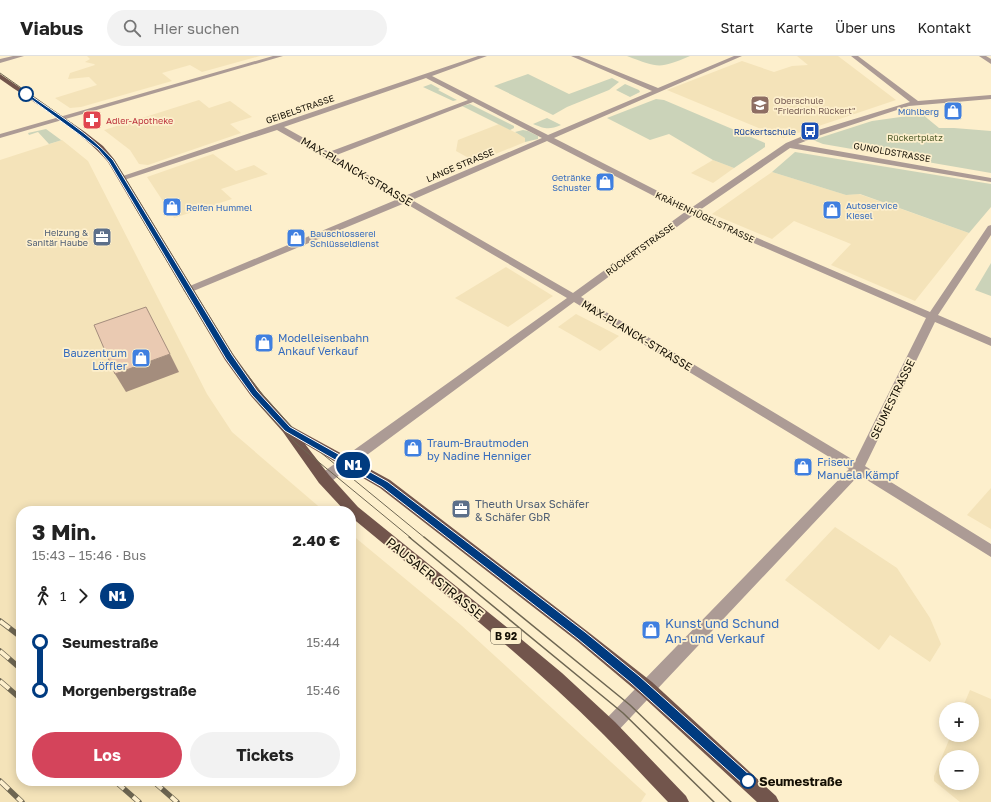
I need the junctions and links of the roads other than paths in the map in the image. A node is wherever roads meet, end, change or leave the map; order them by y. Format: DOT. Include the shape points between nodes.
graph roads {
  1 [pos="21,56"];
  2 [pos="280,56"];
  3 [pos="484,56"];
  4 [pos="574,56"];
  5 [pos="740,56"];
  6 [pos="854,56"];
  7 [pos="982,56"];
  8 [pos="0,61"];
  9 [pos="991,62"];
  10 [pos="0,76"];
  11 [pos="427,76"];
  12 [pos="658,91"];
  13 [pos="991,97"];
  14 [pos="473,100"];
  15 [pos="916,103"];
  16 [pos="59,118"];
  17 [pos="278,127"];
  18 [pos="0,136"];
  19 [pos="548,139"];
  20 [pos="789,145"];
  21 [pos="328,155"];
  22 [pos="121,178"];
  23 [pos="991,180"];
  24 [pos="406,199"];
  25 [pos="691,212"];
  26 [pos="991,228"];
  27 [pos="188,290"];
  28 [pos="574,298"];
  29 [pos="932,317"];
  30 [pos="991,342"];
  31 [pos="287,429"];
  32 [pos="347,462"];
  33 [pos="858,468"];
  34 [pos="324,479"];
  35 [pos="348,506"];
  36 [pos="356,513"];
  37 [pos="991,551"];
  38 [pos="646,688"];
  39 [pos="608,728"];
  40 [pos="680,802"];
  41 [pos="770,802"];
  1 -- 8 [label="street"];
  2 -- 16 [label="street"];
  3 -- 11 [label="street, GEIBELSTRASSE"];
  4 -- 12 [label="street"];
  5 -- 12 [label="street, LANGE STRASSE"];
  6 -- 15 [label="street"];
  7 -- 9 [label="street"];
  10 -- 16 [label="main road, PAUSAER STRASSE / B 92"];
  11 -- 14 [label="street, KRÄHENHÜGELSTRASSE"];
  11 -- 17 [label="street, GEIBELSTRASSE"];
  12 -- 19 [label="street, LANGE STRASSE"];
  13 -- 15 [label="street, RÜCKERTSTRASSE"];
  14 -- 19 [label="street, KRÄHENHÜGELSTRASSE"];
  14 -- 21 [label="street"];
  15 -- 20 [label="street, RÜCKERTSTRASSE" via="818,133"];
  16 -- 18 [label="street"];
  16 -- 22 [label="main road, PAUSAER STRASSE / B 92" via="100,148"];
  17 -- 21 [label="street, MAX-PLANCK-STRASSE"];
  17 -- 22 [label="street, GEIBELSTRASSE"];
  19 -- 24 [label="street, LANGE STRASSE"];
  19 -- 25 [label="street, KRÄHENHÜGELSTRASSE"];
  20 -- 23 [label="street, GUNOLDSTRASSE"];
  20 -- 25 [label="street, RÜCKERTSTRASSE"];
  21 -- 24 [label="street, MAX-PLANCK-STRASSE"];
  22 -- 27 [label="main road, PAUSAER STRASSE / B 92"];
  24 -- 27 [label="street, LANGE STRASSE"];
  24 -- 28 [label="street, MAX-PLANCK-STRASSE"];
  25 -- 28 [label="street, RÜCKERTSTRASSE"];
  25 -- 29 [label="street, KRÄHENHÜGELSTRASSE"];
  26 -- 29 [label="street, SEUMESTRASSE"];
  27 -- 31 [label="main road, PAUSAER STRASSE / B 92" via="229,357 255,393"];
  28 -- 32 [label="street, RÜCKERTSTRASSE"];
  28 -- 33 [label="street, MAX-PLANCK-STRASSE"];
  29 -- 30 [label="street, KRÄHENHÜGELSTRASSE"];
  29 -- 33 [label="street, SEUMESTRASSE"];
  31 -- 32 [label="main road, PAUSAER STRASSE / B 92"];
  31 -- 34 [label="main road, PAUSAER STRASSE / B 92"];
  32 -- 34 [label="street, RÜCKERTSTRASSE"];
  32 -- 38 [label="main road, PAUSAER STRASSE / B 92" via="385,484"];
  33 -- 37 [label="street, MAX-PLANCK-STRASSE"];
  33 -- 38 [label="street, SEUMESTRASSE"];
  34 -- 35 [label="main road, PAUSAER STRASSE / B 92"];
  36 -- 39 [label="main road, PAUSAER STRASSE / B 92" via="504,634"];
  38 -- 39 [label="street, SEUMESTRASSE"];
  38 -- 41 [label="main road, PAUSAER STRASSE / B 92"];
  39 -- 40 [label="main road, PAUSAER STRASSE / B 92"];
}
